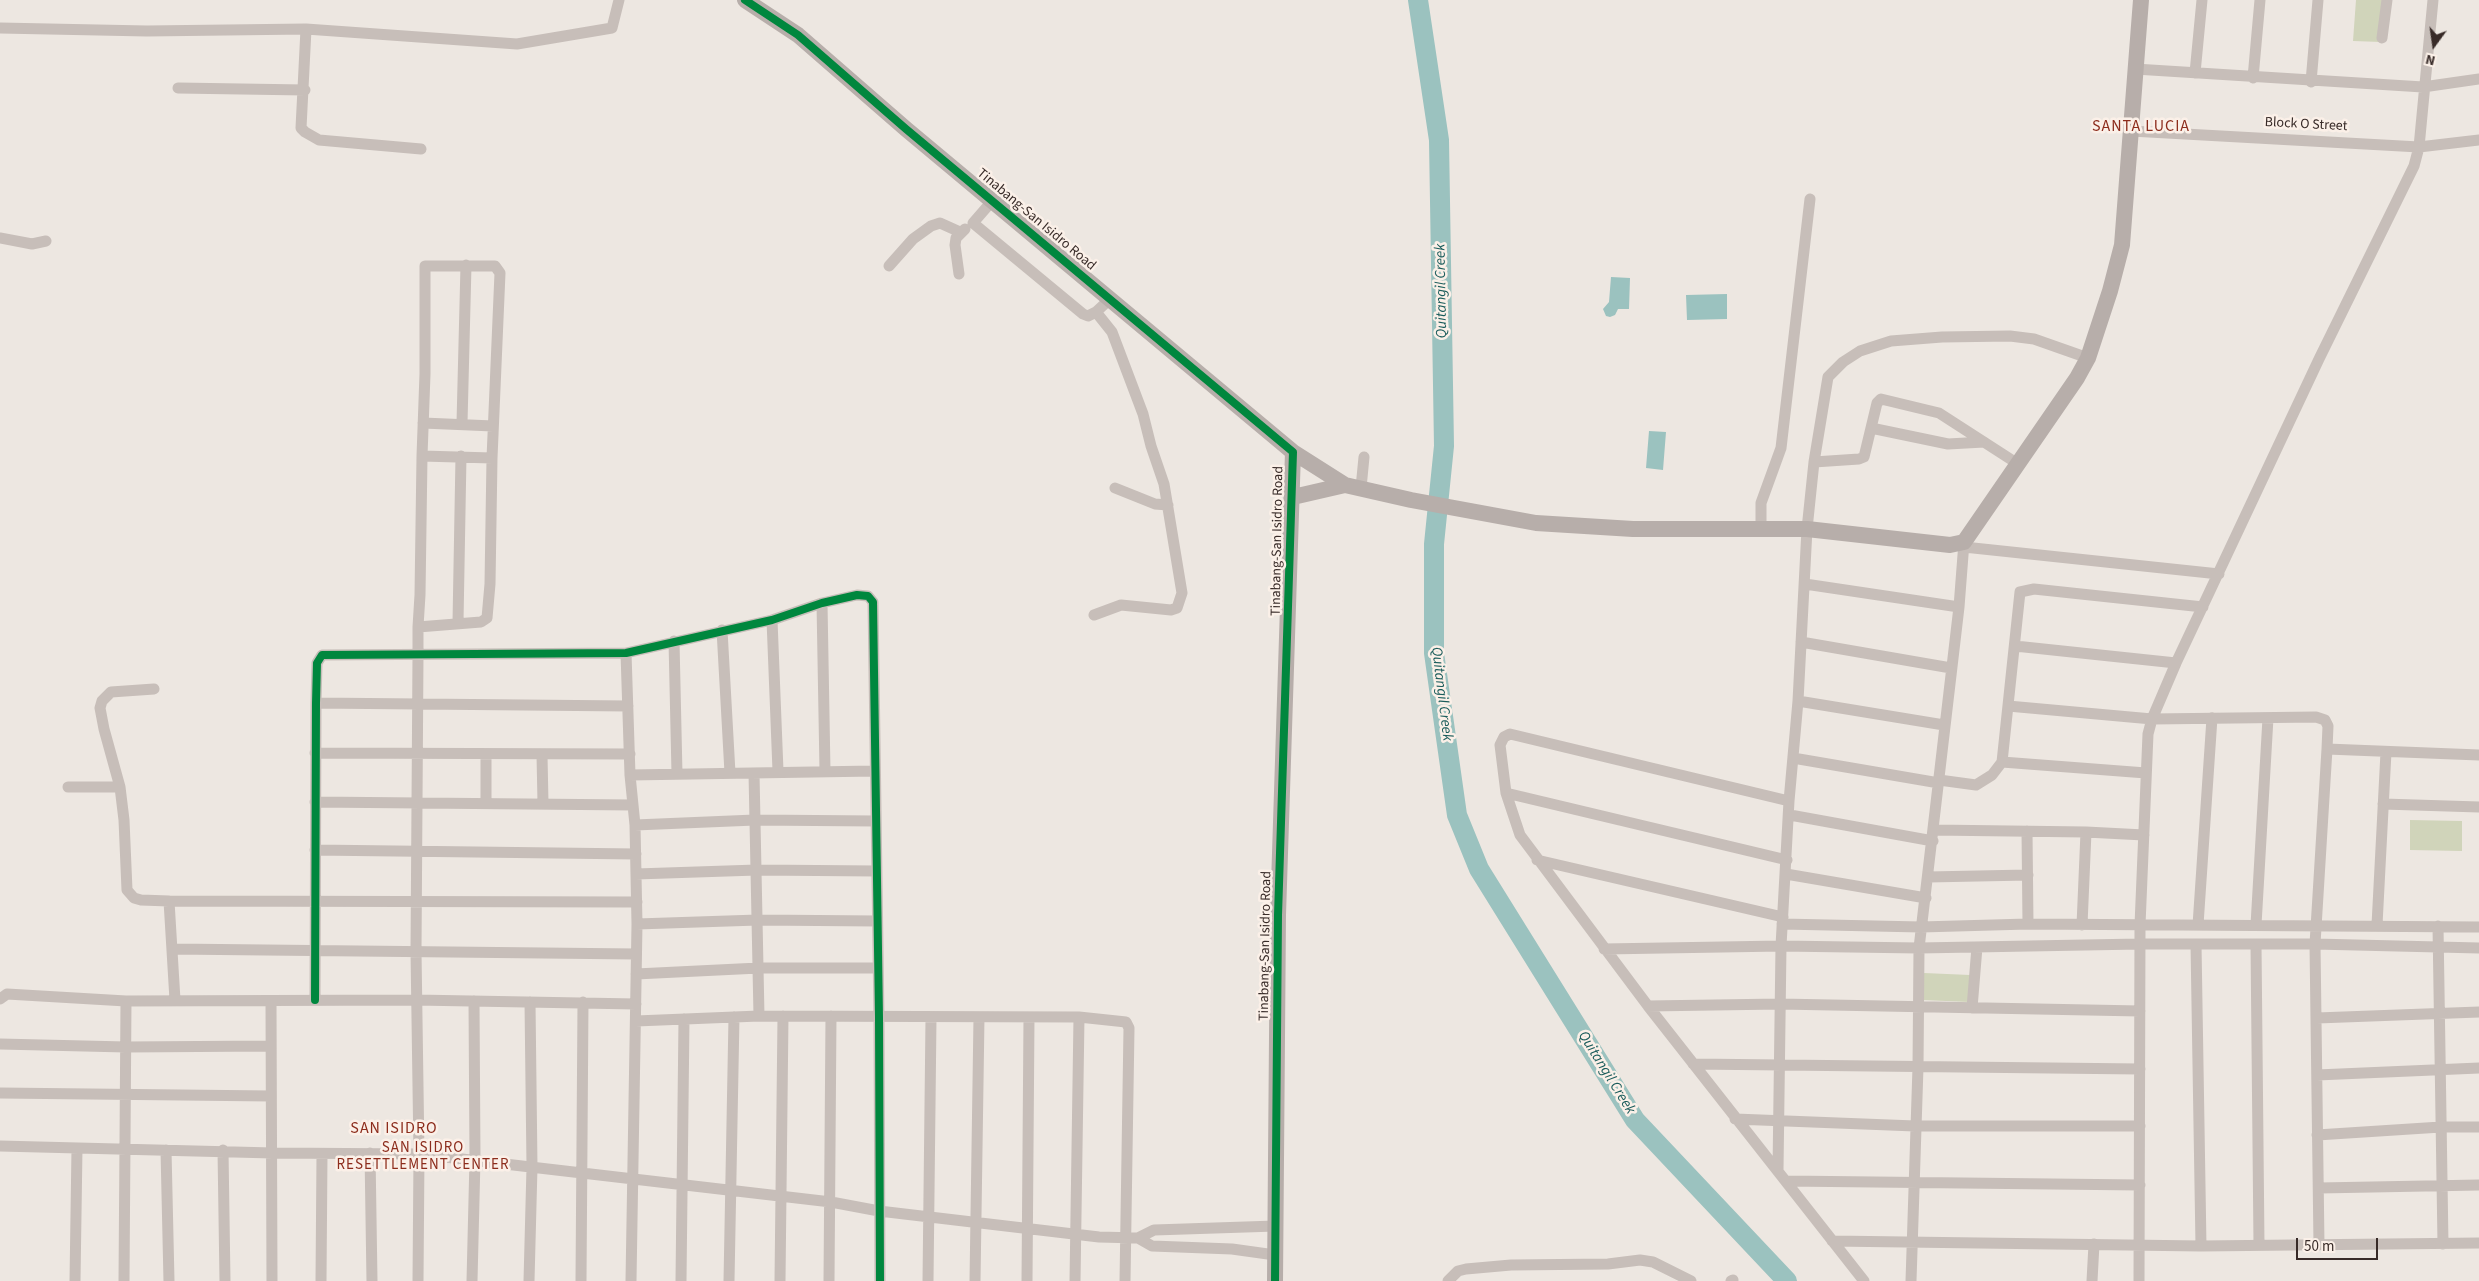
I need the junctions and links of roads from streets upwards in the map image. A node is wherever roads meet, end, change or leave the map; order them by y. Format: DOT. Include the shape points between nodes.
graph roads {
  1 [pos="619,0"];
  2 [pos="745,0"];
  3 [pos="2141,0"];
  4 [pos="2202,0"];
  5 [pos="2260,0"];
  6 [pos="2318,0"];
  7 [pos="2387,0"];
  8 [pos="2433,0"];
  9 [pos="0,28"];
  10 [pos="306,29"];
  11 [pos="2382,38"];
  12 [pos="2135,69"];
  13 [pos="2195,73"];
  14 [pos="2253,78"];
  15 [pos="2479,79"];
  16 [pos="2311,82"];
  17 [pos="2423,87"];
  18 [pos="178,88"];
  19 [pos="304,90"];
  20 [pos="2131,131"];
  21 [pos="2479,140"];
  22 [pos="2419,147"];
  23 [pos="422,149"];
  24 [pos="1810,199"];
  25 [pos="992,200"];
  26 [pos="973,223"];
  27 [pos="960,232"];
  28 [pos="0,238"];
  29 [pos="46,241"];
  30 [pos="466,265"];
  31 [pos="889,266"];
  32 [pos="959,274"];
  33 [pos="1110,298"];
  34 [pos="1096,312"];
  35 [pos="2088,358"];
  36 [pos="423,423"];
  37 [pos="462,423"];
  38 [pos="493,426"];
  39 [pos="1871,428"];
  40 [pos="1984,442"];
  41 [pos="1293,452"];
  42 [pos="422,456"];
  43 [pos="461,456"];
  44 [pos="1364,457"];
  45 [pos="492,458"];
  46 [pos="1814,462"];
  47 [pos="2018,464"];
  48 [pos="1344,485"];
  49 [pos="1115,488"];
  50 [pos="1362,488"];
  51 [pos="1293,498"];
  52 [pos="1168,505"];
  53 [pos="1761,529"];
  54 [pos="1807,529"];
  55 [pos="1964,544"];
  56 [pos="2219,574"];
  57 [pos="1805,584"];
  58 [pos="822,603"];
  59 [pos="1959,607"];
  60 [pos="2202,607"];
  61 [pos="1094,614"];
  62 [pos="772,620"];
  63 [pos="458,622"];
  64 [pos="418,627"];
  65 [pos="722,630"];
  66 [pos="674,641"];
  67 [pos="1801,642"];
  68 [pos="2015,646"];
  69 [pos="626,653"];
  70 [pos="418,654"];
  71 [pos="2176,663"];
  72 [pos="1951,668"];
  73 [pos="154,689"];
  74 [pos="1798,701"];
  75 [pos="316,703"];
  76 [pos="418,704"];
  77 [pos="628,706"];
  78 [pos="2008,706"];
  79 [pos="2212,718"];
  80 [pos="2268,718"];
  81 [pos="2152,719"];
  82 [pos="1944,725"];
  83 [pos="2327,749"];
  84 [pos="418,752"];
  85 [pos="2386,752"];
  86 [pos="315,753"];
  87 [pos="486,754"];
  88 [pos="630,754"];
  89 [pos="542,755"];
  90 [pos="2479,755"];
  91 [pos="1793,758"];
  92 [pos="2002,762"];
  93 [pos="874,770"];
  94 [pos="778,771"];
  95 [pos="826,771"];
  96 [pos="730,773"];
  97 [pos="754,773"];
  98 [pos="2146,773"];
  99 [pos="677,774"];
  100 [pos="630,775"];
  101 [pos="1939,781"];
  102 [pos="68,787"];
  103 [pos="120,788"];
  104 [pos="1506,793"];
  105 [pos="1789,801"];
  106 [pos="315,802"];
  107 [pos="486,802"];
  108 [pos="417,803"];
  109 [pos="543,803"];
  110 [pos="2383,804"];
  111 [pos="633,805"];
  112 [pos="2479,807"];
  113 [pos="1790,816"];
  114 [pos="755,820"];
  115 [pos="875,821"];
  116 [pos="635,825"];
  117 [pos="2027,831"];
  118 [pos="2086,832"];
  119 [pos="1933,835"];
  120 [pos="2144,835"];
  121 [pos="315,850"];
  122 [pos="417,852"];
  123 [pos="636,854"];
  124 [pos="1537,860"];
  125 [pos="1787,860"];
  126 [pos="757,870"];
  127 [pos="876,871"];
  128 [pos="636,874"];
  129 [pos="1786,874"];
  130 [pos="2028,875"];
  131 [pos="1928,877"];
  132 [pos="1926,898"];
  133 [pos="169,900"];
  134 [pos="314,901"];
  135 [pos="417,902"];
  136 [pos="637,902"];
  137 [pos="758,920"];
  138 [pos="1783,920"];
  139 [pos="877,921"];
  140 [pos="637,924"];
  141 [pos="2028,924"];
  142 [pos="2082,925"];
  143 [pos="2140,925"];
  144 [pos="2198,925"];
  145 [pos="2256,925"];
  146 [pos="2316,925"];
  147 [pos="2377,925"];
  148 [pos="2438,926"];
  149 [pos="1921,927"];
  150 [pos="2479,927"];
  151 [pos="2140,944"];
  152 [pos="2196,944"];
  153 [pos="2256,944"];
  154 [pos="2315,944"];
  155 [pos="1781,946"];
  156 [pos="1977,947"];
  157 [pos="1919,948"];
  158 [pos="2437,948"];
  159 [pos="2479,948"];
  160 [pos="173,949"];
  161 [pos="1604,949"];
  162 [pos="314,950"];
  163 [pos="416,951"];
  164 [pos="636,954"];
  165 [pos="759,968"];
  166 [pos="878,968"];
  167 [pos="636,974"];
  168 [pos="0,999"];
  169 [pos="174,1000"];
  170 [pos="315,1000"];
  171 [pos="416,1000"];
  172 [pos="126,1001"];
  173 [pos="270,1001"];
  174 [pos="474,1001"];
  175 [pos="530,1002"];
  176 [pos="583,1002"];
  177 [pos="636,1004"];
  178 [pos="1780,1004"];
  179 [pos="1648,1006"];
  180 [pos="1919,1007"];
  181 [pos="1972,1008"];
  182 [pos="2140,1011"];
  183 [pos="2479,1012"];
  184 [pos="2438,1013"];
  185 [pos="759,1016"];
  186 [pos="783,1016"];
  187 [pos="832,1016"];
  188 [pos="734,1017"];
  189 [pos="980,1017"];
  190 [pos="1029,1017"];
  191 [pos="1079,1017"];
  192 [pos="879,1018"];
  193 [pos="930,1018"];
  194 [pos="2316,1018"];
  195 [pos="684,1019"];
  196 [pos="636,1021"];
  197 [pos="0,1044"];
  198 [pos="270,1046"];
  199 [pos="126,1047"];
  200 [pos="1693,1064"];
  201 [pos="1779,1065"];
  202 [pos="1918,1067"];
  203 [pos="2439,1068"];
  204 [pos="2479,1068"];
  205 [pos="2140,1069"];
  206 [pos="2317,1075"];
  207 [pos="0,1093"];
  208 [pos="124,1095"];
  209 [pos="271,1096"];
  210 [pos="1735,1119"];
  211 [pos="1778,1119"];
  212 [pos="1915,1126"];
  213 [pos="2140,1126"];
  214 [pos="2440,1127"];
  215 [pos="2479,1127"];
  216 [pos="2317,1135"];
  217 [pos="0,1146"];
  218 [pos="77,1148"];
  219 [pos="125,1149"];
  220 [pos="166,1150"];
  221 [pos="223,1150"];
  222 [pos="273,1153"];
  223 [pos="370,1153"];
  224 [pos="322,1154"];
  225 [pos="419,1154"];
  226 [pos="475,1159"];
  227 [pos="532,1166"];
  228 [pos="1778,1170"];
  229 [pos="582,1172"];
  230 [pos="633,1179"];
  231 [pos="1786,1181"];
  232 [pos="1913,1184"];
  233 [pos="2140,1185"];
  234 [pos="2479,1185"];
  235 [pos="682,1186"];
  236 [pos="2441,1186"];
  237 [pos="2318,1188"];
  238 [pos="731,1192"];
  239 [pos="781,1197"];
  240 [pos="831,1202"];
  241 [pos="879,1211"];
  242 [pos="928,1215"];
  243 [pos="977,1221"];
  244 [pos="1276,1226"];
  245 [pos="1028,1228"];
  246 [pos="1076,1234"];
  247 [pos="1125,1238"];
  248 [pos="1138,1238"];
  249 [pos="1832,1241"];
  250 [pos="1912,1242"];
  251 [pos="2479,1243"];
  252 [pos="2094,1244"];
  253 [pos="2443,1244"];
  254 [pos="2140,1245"];
  255 [pos="2259,1245"];
  256 [pos="2319,1245"];
  257 [pos="2202,1246"];
  258 [pos="1275,1255"];
  259 [pos="75,1281"];
  260 [pos="124,1281"];
  261 [pos="169,1281"];
  262 [pos="225,1281"];
  263 [pos="272,1281"];
  264 [pos="321,1281"];
  265 [pos="372,1281"];
  266 [pos="418,1281"];
  267 [pos="472,1281"];
  268 [pos="529,1281"];
  269 [pos="581,1281"];
  270 [pos="632,1281"];
  271 [pos="681,1281"];
  272 [pos="729,1281"];
  273 [pos="780,1281"];
  274 [pos="829,1281"];
  275 [pos="880,1281"];
  276 [pos="928,1281"];
  277 [pos="975,1281"];
  278 [pos="1027,1281"];
  279 [pos="1075,1281"];
  280 [pos="1125,1281"];
  281 [pos="1275,1281"];
  282 [pos="1448,1281"];
  283 [pos="1691,1281"];
  284 [pos="1864,1281"];
  285 [pos="1911,1281"];
  286 [pos="2092,1281"];
  287 [pos="2139,1281"];
  1 -- 10 [label="street" via="612,28 517,44"];
  2 -- 25 [label="street, Tinabang-San Isidro Road" via="798,34"];
  3 -- 12 [label="street"];
  4 -- 13 [label="street"];
  5 -- 14 [label="street"];
  6 -- 16 [label="street"];
  7 -- 11 [label="street"];
  8 -- 17 [label="street"];
  9 -- 10 [label="street" via="147,31"];
  10 -- 19 [label="street"];
  12 -- 13 [label="street"];
  12 -- 20 [label="street"];
  13 -- 14 [label="street"];
  14 -- 16 [label="street"];
  15 -- 17 [label="street"];
  16 -- 17 [label="street"];
  17 -- 22 [label="street"];
  18 -- 19 [label="street"];
  19 -- 23 [label="street" via="301,128 314,138"];
  20 -- 22 [label="street, Block O Street"];
  20 -- 35 [label="street" via="2122,246"];
  21 -- 22 [label="street, Block O Street"];
  22 -- 56 [label="street" via="2414,166"];
  24 -- 53 [label="street" via="1781,448 1763,496"];
  25 -- 26 [label="street"];
  25 -- 33 [label="street, Tinabang-San Isidro Road"];
  26 -- 27 [label="street"];
  26 -- 34 [label="street" via="1083,314 1088,316"];
  27 -- 31 [label="street" via="940,223 931,226"];
  27 -- 32 [label="street" via="955,245"];
  28 -- 29 [label="street" via="32,244"];
  30 -- 36 [label="street" via="425,266"];
  30 -- 37 [label="street"];
  30 -- 38 [label="street" via="495,266 500,273"];
  33 -- 34 [label="street"];
  33 -- 41 [label="street, Tinabang-San Isidro Road"];
  34 -- 52 [label="street" via="1112,332 1123,355"];
  35 -- 46 [label="street" via="2034,339 2010,336 1891,341 1860,351 1828,377"];
  35 -- 47 [label="street"];
  36 -- 37 [label="street"];
  36 -- 42 [label="street"];
  37 -- 38 [label="street"];
  38 -- 45 [label="street"];
  39 -- 40 [label="street" via="1948,444"];
  39 -- 40 [label="street" via="1881,399 1938,413"];
  39 -- 46 [label="street" via="1864,457"];
  40 -- 47 [label="street"];
  41 -- 48 [label="street"];
  41 -- 51 [label="street, Tinabang-San Isidro Road"];
  42 -- 43 [label="street"];
  42 -- 64 [label="street"];
  43 -- 45 [label="street"];
  43 -- 63 [label="street"];
  44 -- 50 [label="street"];
  45 -- 63 [label="street" via="487,618 485,621"];
  46 -- 54 [label="street"];
  47 -- 55 [label="street"];
  48 -- 50 [label="street"];
  48 -- 51 [label="street"];
  49 -- 52 [label="street" via="1156,504"];
  50 -- 53 [label="street" via="1546,524 1633,529"];
  51 -- 244 [label="street, Tinabang-San Isidro Road" via="1278,915"];
  52 -- 61 [label="street" via="1182,593 1177,608 1163,611 1121,605"];
  53 -- 54 [label="street"];
  54 -- 55 [label="street" via="1933,544"];
  54 -- 57 [label="street"];
  55 -- 56 [label="street"];
  55 -- 59 [label="street"];
  56 -- 60 [label="street"];
  57 -- 59 [label="street"];
  57 -- 67 [label="street"];
  58 -- 62 [label="street"];
  58 -- 93 [label="street" via="863,595 873,602"];
  58 -- 95 [label="street"];
  59 -- 72 [label="street"];
  60 -- 68 [label="street" via="2027,589 2020,592 2018,601"];
  60 -- 71 [label="street"];
  62 -- 65 [label="street"];
  62 -- 94 [label="street"];
  63 -- 64 [label="street"];
  64 -- 70 [label="street"];
  65 -- 66 [label="street"];
  65 -- 96 [label="street"];
  66 -- 69 [label="street"];
  66 -- 99 [label="street"];
  67 -- 72 [label="street"];
  67 -- 74 [label="street"];
  68 -- 71 [label="street"];
  68 -- 78 [label="street"];
  69 -- 70 [label="street"];
  69 -- 77 [label="street"];
  70 -- 75 [label="street" via="322,655 317,663"];
  70 -- 76 [label="street"];
  71 -- 81 [label="street"];
  72 -- 82 [label="street"];
  73 -- 103 [label="street" via="111,692 102,701 104,729"];
  74 -- 82 [label="street"];
  74 -- 91 [label="street"];
  75 -- 76 [label="street"];
  75 -- 86 [label="street"];
  76 -- 77 [label="street"];
  76 -- 84 [label="street"];
  77 -- 88 [label="street"];
  78 -- 81 [label="street"];
  78 -- 92 [label="street"];
  79 -- 80 [label="street"];
  79 -- 81 [label="street"];
  79 -- 144 [label="street"];
  80 -- 83 [label="street" via="2316,717 2325,720 2328,726"];
  80 -- 145 [label="street"];
  81 -- 98 [label="street"];
  82 -- 101 [label="street"];
  83 -- 85 [label="street"];
  83 -- 146 [label="street"];
  84 -- 86 [label="street"];
  84 -- 87 [label="street"];
  84 -- 108 [label="street"];
  85 -- 90 [label="street"];
  85 -- 110 [label="street"];
  86 -- 106 [label="street"];
  87 -- 89 [label="street"];
  87 -- 107 [label="street"];
  88 -- 89 [label="street"];
  88 -- 100 [label="street"];
  89 -- 109 [label="street"];
  91 -- 101 [label="street"];
  91 -- 105 [label="street"];
  92 -- 98 [label="street"];
  92 -- 101 [label="street" via="1992,775 1976,784"];
  93 -- 95 [label="street"];
  93 -- 115 [label="street"];
  94 -- 95 [label="street"];
  94 -- 97 [label="street"];
  96 -- 97 [label="street"];
  96 -- 99 [label="street"];
  97 -- 114 [label="street"];
  98 -- 120 [label="street"];
  99 -- 100 [label="street"];
  100 -- 111 [label="street"];
  101 -- 119 [label="street"];
  102 -- 103 [label="street"];
  103 -- 133 [label="street" via="127,890 141,900"];
  104 -- 105 [label="street" via="1500,745 1510,734"];
  104 -- 124 [label="street" via="1520,835"];
  104 -- 125 [label="street"];
  105 -- 113 [label="street"];
  106 -- 108 [label="street"];
  106 -- 121 [label="street"];
  107 -- 108 [label="street"];
  107 -- 109 [label="street"];
  108 -- 122 [label="street"];
  109 -- 111 [label="street"];
  110 -- 112 [label="street"];
  110 -- 147 [label="street"];
  111 -- 116 [label="street"];
  113 -- 119 [label="street"];
  113 -- 125 [label="street"];
  114 -- 115 [label="street"];
  114 -- 116 [label="street"];
  114 -- 126 [label="street"];
  115 -- 127 [label="street"];
  116 -- 123 [label="street"];
  117 -- 118 [label="street"];
  117 -- 119 [label="street"];
  117 -- 130 [label="street"];
  118 -- 120 [label="street"];
  118 -- 142 [label="street"];
  119 -- 131 [label="street"];
  120 -- 143 [label="street"];
  121 -- 122 [label="street"];
  121 -- 134 [label="street"];
  122 -- 123 [label="street"];
  122 -- 135 [label="street"];
  123 -- 128 [label="street"];
  124 -- 138 [label="street"];
  124 -- 161 [label="street"];
  125 -- 129 [label="street"];
  126 -- 127 [label="street"];
  126 -- 128 [label="street"];
  126 -- 137 [label="street"];
  127 -- 139 [label="street"];
  128 -- 136 [label="street"];
  129 -- 132 [label="street"];
  129 -- 138 [label="street"];
  130 -- 131 [label="street"];
  130 -- 141 [label="street"];
  131 -- 132 [label="street"];
  132 -- 149 [label="street"];
  133 -- 134 [label="street"];
  133 -- 160 [label="street"];
  134 -- 135 [label="street"];
  134 -- 162 [label="street"];
  135 -- 136 [label="street"];
  135 -- 163 [label="street"];
  136 -- 140 [label="street"];
  137 -- 139 [label="street"];
  137 -- 140 [label="street"];
  137 -- 165 [label="street"];
  138 -- 149 [label="street"];
  138 -- 155 [label="street"];
  139 -- 166 [label="street"];
  140 -- 164 [label="street"];
  141 -- 142 [label="street"];
  141 -- 149 [label="street"];
  142 -- 143 [label="street"];
  143 -- 144 [label="street"];
  143 -- 151 [label="street"];
  144 -- 145 [label="street"];
  145 -- 146 [label="street"];
  146 -- 147 [label="street"];
  146 -- 154 [label="street"];
  147 -- 148 [label="street"];
  148 -- 150 [label="street"];
  148 -- 158 [label="street"];
  149 -- 157 [label="street"];
  151 -- 152 [label="street"];
  151 -- 156 [label="street"];
  151 -- 182 [label="street"];
  152 -- 153 [label="street"];
  152 -- 257 [label="street"];
  153 -- 154 [label="street"];
  153 -- 255 [label="street"];
  154 -- 158 [label="street"];
  154 -- 194 [label="street"];
  155 -- 157 [label="street"];
  155 -- 161 [label="street"];
  155 -- 178 [label="street"];
  156 -- 157 [label="street"];
  156 -- 181 [label="street"];
  157 -- 180 [label="street"];
  158 -- 159 [label="street"];
  158 -- 184 [label="street"];
  160 -- 162 [label="street"];
  160 -- 169 [label="street"];
  161 -- 179 [label="street"];
  162 -- 163 [label="street"];
  162 -- 170 [label="street"];
  163 -- 164 [label="street"];
  163 -- 171 [label="street"];
  164 -- 167 [label="street"];
  165 -- 166 [label="street"];
  165 -- 167 [label="street"];
  165 -- 185 [label="street"];
  166 -- 192 [label="street"];
  167 -- 177 [label="street"];
  168 -- 172 [label="street" via="7,994"];
  169 -- 172 [label="street"];
  169 -- 173 [label="street"];
  170 -- 171 [label="street"];
  170 -- 173 [label="street"];
  171 -- 174 [label="street"];
  171 -- 225 [label="street"];
  172 -- 199 [label="street"];
  173 -- 198 [label="street"];
  174 -- 175 [label="street"];
  174 -- 226 [label="street"];
  175 -- 176 [label="street"];
  175 -- 227 [label="street"];
  176 -- 177 [label="street"];
  176 -- 229 [label="street"];
  177 -- 196 [label="street"];
  178 -- 179 [label="street"];
  178 -- 180 [label="street"];
  178 -- 201 [label="street"];
  179 -- 200 [label="street"];
  180 -- 181 [label="street"];
  180 -- 202 [label="street"];
  181 -- 182 [label="street"];
  182 -- 205 [label="street"];
  183 -- 184 [label="street"];
  184 -- 194 [label="street"];
  184 -- 203 [label="street"];
  185 -- 186 [label="street"];
  185 -- 188 [label="street"];
  186 -- 187 [label="street"];
  186 -- 239 [label="street"];
  187 -- 192 [label="street"];
  187 -- 240 [label="street"];
  188 -- 195 [label="street"];
  188 -- 238 [label="street"];
  189 -- 190 [label="street"];
  189 -- 193 [label="street"];
  189 -- 243 [label="street"];
  190 -- 191 [label="street"];
  190 -- 245 [label="street"];
  191 -- 246 [label="street"];
  191 -- 247 [label="street" via="1122,1021 1129,1028"];
  192 -- 193 [label="street"];
  192 -- 241 [label="street"];
  193 -- 242 [label="street"];
  194 -- 206 [label="street"];
  195 -- 196 [label="street"];
  195 -- 235 [label="street"];
  196 -- 230 [label="street"];
  197 -- 199 [label="street"];
  198 -- 199 [label="street"];
  198 -- 209 [label="street"];
  199 -- 208 [label="street"];
  200 -- 201 [label="street"];
  200 -- 210 [label="street"];
  201 -- 202 [label="street"];
  201 -- 211 [label="street"];
  202 -- 205 [label="street"];
  202 -- 212 [label="street"];
  203 -- 204 [label="street"];
  203 -- 206 [label="street"];
  203 -- 214 [label="street"];
  205 -- 213 [label="street"];
  206 -- 216 [label="street"];
  207 -- 208 [label="street"];
  208 -- 209 [label="street"];
  208 -- 219 [label="street"];
  209 -- 222 [label="street"];
  210 -- 211 [label="street"];
  210 -- 228 [label="street"];
  211 -- 212 [label="street"];
  211 -- 228 [label="street"];
  212 -- 213 [label="street"];
  212 -- 232 [label="street"];
  213 -- 233 [label="street"];
  214 -- 215 [label="street"];
  214 -- 216 [label="street"];
  214 -- 236 [label="street"];
  216 -- 237 [label="street"];
  217 -- 218 [label="street"];
  218 -- 219 [label="street"];
  218 -- 259 [label="street"];
  219 -- 220 [label="street"];
  219 -- 260 [label="street"];
  220 -- 221 [label="street"];
  220 -- 261 [label="street"];
  221 -- 222 [label="street"];
  221 -- 262 [label="street"];
  222 -- 224 [label="street"];
  222 -- 263 [label="street"];
  223 -- 224 [label="street"];
  223 -- 225 [label="street"];
  223 -- 265 [label="street"];
  224 -- 264 [label="street"];
  225 -- 226 [label="street"];
  225 -- 266 [label="street"];
  226 -- 227 [label="street"];
  226 -- 267 [label="street"];
  227 -- 229 [label="street"];
  227 -- 268 [label="street"];
  228 -- 231 [label="street"];
  229 -- 230 [label="street"];
  229 -- 269 [label="street"];
  230 -- 235 [label="street"];
  230 -- 270 [label="street"];
  231 -- 232 [label="street"];
  231 -- 249 [label="street"];
  232 -- 233 [label="street"];
  232 -- 250 [label="street"];
  233 -- 254 [label="street"];
  234 -- 236 [label="street"];
  235 -- 238 [label="street"];
  235 -- 271 [label="street"];
  236 -- 237 [label="street"];
  236 -- 253 [label="street"];
  237 -- 256 [label="street"];
  238 -- 239 [label="street"];
  238 -- 272 [label="street"];
  239 -- 240 [label="street"];
  239 -- 273 [label="street"];
  240 -- 241 [label="street"];
  240 -- 274 [label="street"];
  241 -- 242 [label="street"];
  241 -- 275 [label="street"];
  242 -- 243 [label="street"];
  242 -- 276 [label="street"];
  243 -- 245 [label="street"];
  243 -- 277 [label="street"];
  244 -- 248 [label="street" via="1154,1230"];
  244 -- 258 [label="street, Tinabang-San Isidro Road"];
  245 -- 246 [label="street"];
  245 -- 278 [label="street"];
  246 -- 247 [label="street"];
  246 -- 279 [label="street"];
  247 -- 248 [label="street"];
  247 -- 280 [label="street"];
  248 -- 258 [label="street" via="1152,1246 1232,1249"];
  249 -- 250 [label="street"];
  249 -- 284 [label="street"];
  250 -- 252 [label="street"];
  250 -- 285 [label="street"];
  251 -- 253 [label="street"];
  252 -- 254 [label="street"];
  252 -- 286 [label="street"];
  253 -- 256 [label="street"];
  254 -- 257 [label="street"];
  254 -- 287 [label="street"];
  255 -- 256 [label="street"];
  255 -- 257 [label="street"];
  258 -- 281 [label="street, Tinabang-San Isidro Road"];
  282 -- 283 [label="street" via="1458,1271 1466,1269 1640,1260 1653,1262"];
}
